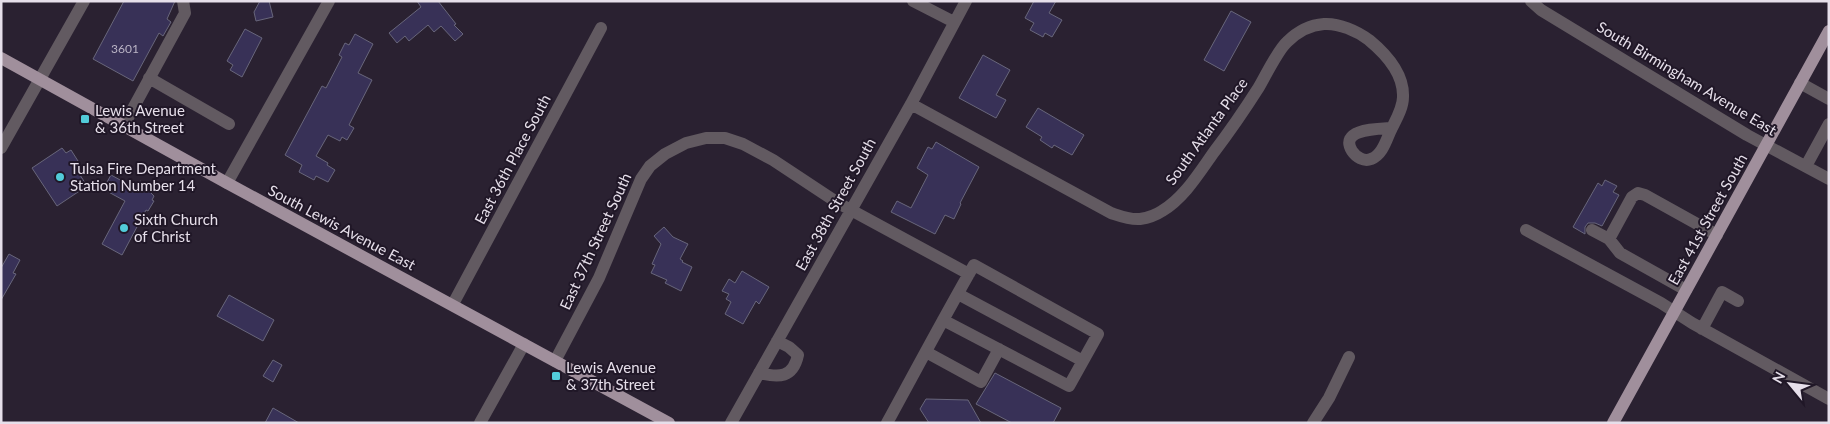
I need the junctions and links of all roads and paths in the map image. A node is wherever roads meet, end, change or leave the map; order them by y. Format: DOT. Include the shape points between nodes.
graph roads {
  1 [pos="84,1"];
  2 [pos="183,1"];
  3 [pos="329,1"];
  4 [pos="913,1"];
  5 [pos="966,1"];
  6 [pos="1531,1"];
  7 [pos="954,22"];
  8 [pos="601,28"];
  9 [pos="1829,31"];
  10 [pos="1,58"];
  11 [pos="149,78"];
  12 [pos="40,79"];
  13 [pos="1800,83"];
  14 [pos="1829,99"];
  15 [pos="911,104"];
  16 [pos="229,124"];
  17 [pos="1829,124"];
  18 [pos="124,125"];
  19 [pos="1392,128"];
  20 [pos="1766,145"];
  21 [pos="1,148"];
  22 [pos="1806,166"];
  23 [pos="1829,179"];
  24 [pos="227,183"];
  25 [pos="851,210"];
  26 [pos="1526,230"];
  27 [pos="1592,230"];
  28 [pos="1717,235"];
  29 [pos="1609,239"];
  30 [pos="969,274"];
  31 [pos="1686,290"];
  32 [pos="958,294"];
  33 [pos="1738,300"];
  34 [pos="452,304"];
  35 [pos="1674,312"];
  36 [pos="943,320"];
  37 [pos="1702,329"];
  38 [pos="777,341"];
  39 [pos="524,344"];
  40 [pos="998,349"];
  41 [pos="926,352"];
  42 [pos="1349,357"];
  43 [pos="555,361"];
  44 [pos="1083,361"];
  45 [pos="759,373"];
  46 [pos="1829,399"];
  47 [pos="480,423"];
  48 [pos="669,423"];
  49 [pos="731,423"];
  50 [pos="887,423"];
  51 [pos="1313,423"];
  52 [pos="1613,423"];
  1 -- 12 [label="street"];
  2 -- 11 [label="street" via="184,13"];
  3 -- 24 [label="street"];
  4 -- 7 [label="street"];
  5 -- 7 [label="street, East 38th Street South"];
  6 -- 20 [label="street, South Birmingham Avenue East"];
  7 -- 15 [label="street, East 38th Street South"];
  8 -- 34 [label="street, East 36th Place South"];
  9 -- 13 [label="main road, East 41st Street South"];
  10 -- 12 [label="main road, South Lewis Avenue East"];
  11 -- 16 [label="street"];
  11 -- 18 [label="street"];
  12 -- 18 [label="main road, South Lewis Avenue East"];
  12 -- 21 [label="street"];
  13 -- 14 [label="street"];
  13 -- 20 [label="main road, East 41st Street South"];
  15 -- 19 [label="street, South Atlanta Place" via="1111,213 1139,219 1162,211 1182,195 1246,108 1286,43 1305,28 1324,24 1340,26 1364,36 1393,63 1403,97"];
  15 -- 25 [label="street, East 38th Street South"];
  17 -- 22 [label="street"];
  18 -- 24 [label="main road, South Lewis Avenue East"];
  20 -- 22 [label="street, South Birmingham Avenue East"];
  20 -- 28 [label="main road, East 41st Street South"];
  22 -- 23 [label="street, South Birmingham Avenue East"];
  24 -- 34 [label="main road, South Lewis Avenue East"];
  25 -- 30 [label="street"];
  25 -- 38 [label="street, East 38th Street South"];
  25 -- 43 [label="street, East 37th Street South" via="743,144 726,138 686,143 665,154 640,179 599,278"];
  26 -- 35 [label="street"];
  27 -- 29 [label="street"];
  28 -- 29 [label="street" via="1638,193 1632,197"];
  28 -- 31 [label="main road, East 41st Street South"];
  29 -- 31 [label="street" via="1620,253"];
  30 -- 32 [label="street"];
  30 -- 44 [label="street" via="974,265 1098,334"];
  31 -- 35 [label="main road, East 41st Street South"];
  32 -- 36 [label="street"];
  32 -- 44 [label="street"];
  33 -- 37 [label="street" via="1722,292"];
  34 -- 39 [label="main road, South Lewis Avenue East"];
  35 -- 37 [label="street"];
  35 -- 52 [label="main road, East 41st Street South"];
  36 -- 40 [label="street"];
  36 -- 41 [label="street"];
  37 -- 46 [label="street"];
  38 -- 45 [label="street, East 38th Street South"];
  38 -- 45 [label="street" via="798,355 796,365 786,375 774,377"];
  39 -- 43 [label="main road, South Lewis Avenue East"];
  39 -- 47 [label="street"];
  40 -- 41 [label="street" via="980,382"];
  40 -- 44 [label="street" via="1069,386"];
  41 -- 50 [label="street"];
  42 -- 51 [label="street"];
  43 -- 48 [label="main road, South Lewis Avenue East"];
  45 -- 49 [label="street, East 38th Street South"];
}
